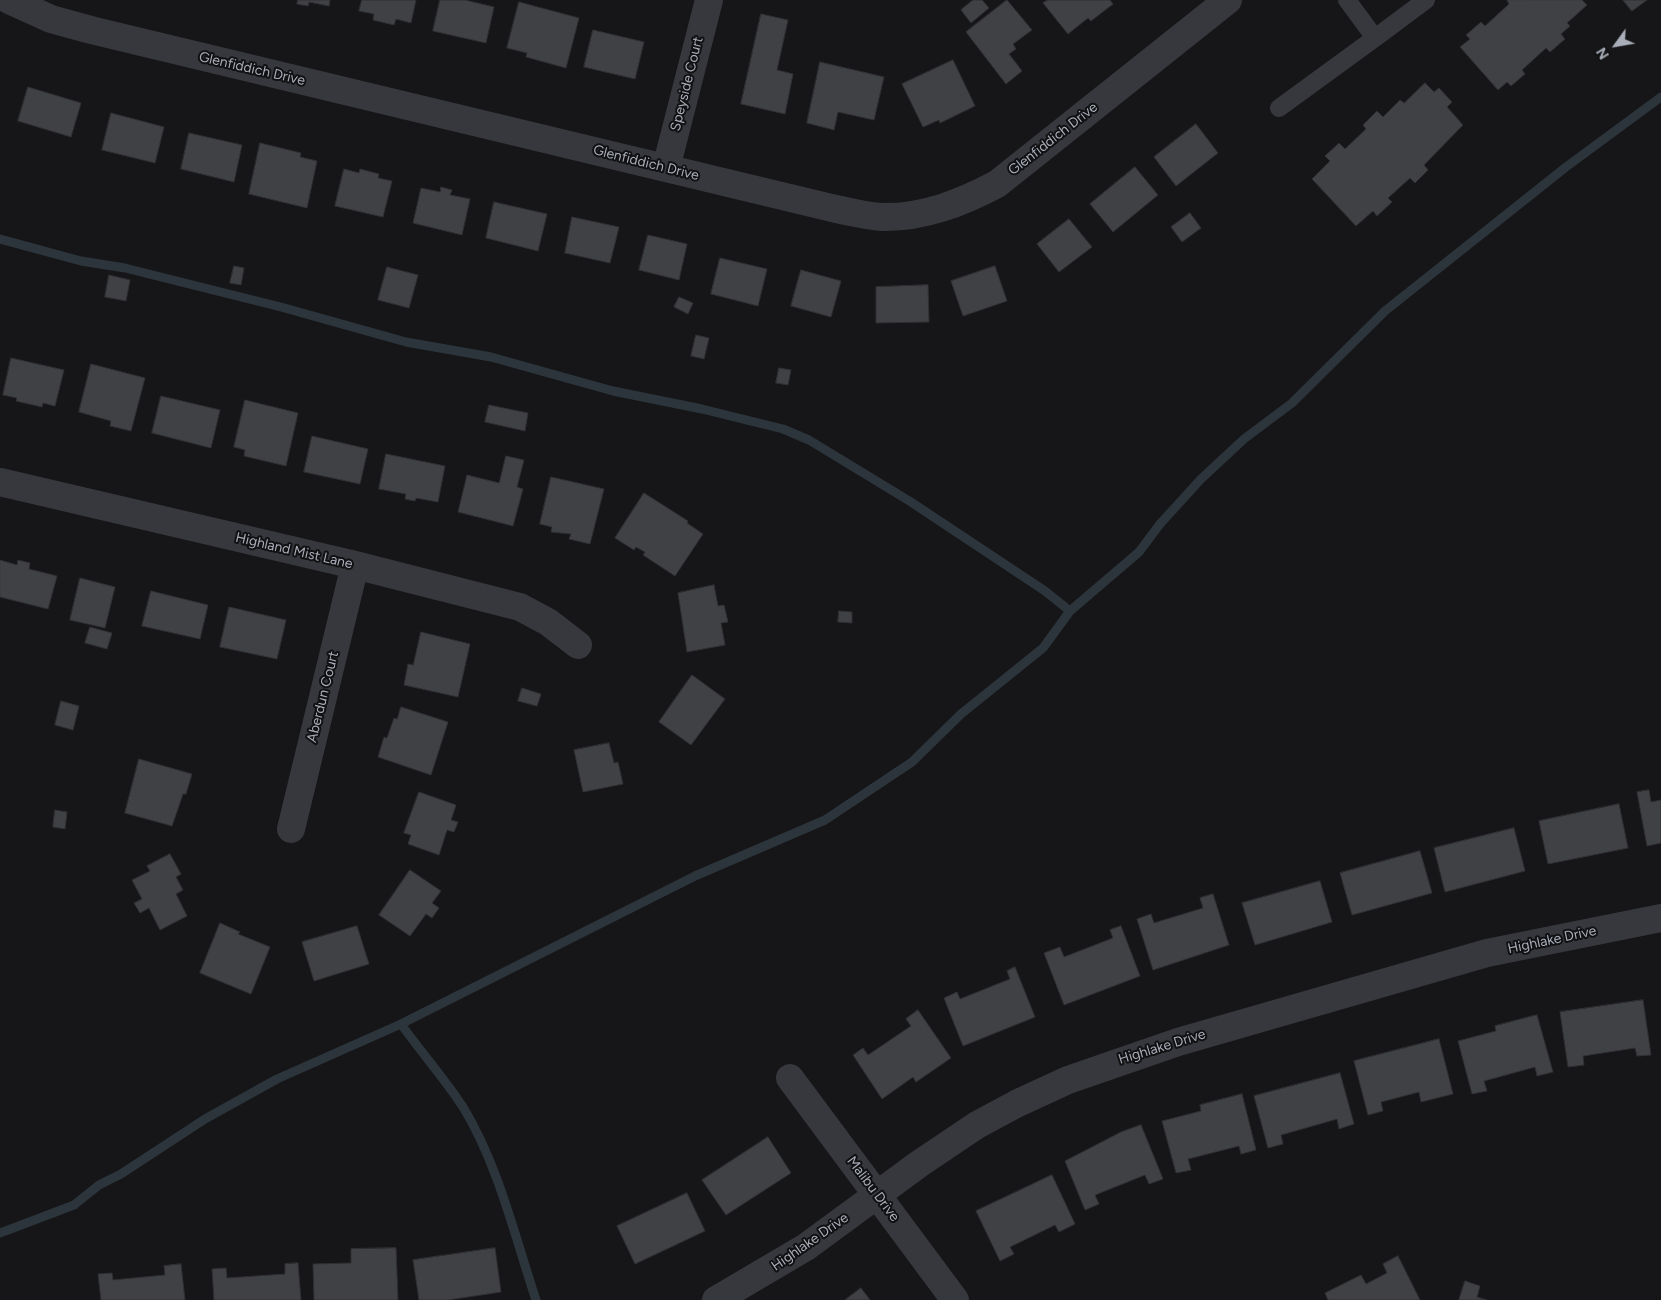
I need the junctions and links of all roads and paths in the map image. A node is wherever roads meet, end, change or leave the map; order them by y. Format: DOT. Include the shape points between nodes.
graph roads {
  1 [pos="6,0"];
  2 [pos="9,0"];
  3 [pos="709,0"];
  4 [pos="1228,0"];
  5 [pos="1347,0"];
  6 [pos="1426,0"];
  7 [pos="0,8"];
  8 [pos="1375,38"];
  9 [pos="1279,108"];
  10 [pos="666,168"];
  11 [pos="0,482"];
  12 [pos="355,565"];
  13 [pos="578,645"];
  14 [pos="291,828"];
  15 [pos="1661,918"];
  16 [pos="790,1078"];
  17 [pos="877,1194"];
  18 [pos="716,1300"];
  19 [pos="956,1300"];
  1 -- 7 [label="street"];
  2 -- 10 [label="street, Glenfiddich Drive" via="51,19 91,30"];
  3 -- 10 [label="street, Speyside Court"];
  4 -- 10 [label="street, Glenfiddich Drive" via="997,184 967,200 935,211 882,217"];
  5 -- 8 [label="lane"];
  6 -- 8 [label="lane"];
  8 -- 9 [label="lane"];
  11 -- 12 [label="street, Highland Mist Lane"];
  12 -- 13 [label="street, Highland Mist Lane" via="520,608 548,622"];
  12 -- 14 [label="street, Aberdun Court"];
  15 -- 17 [label="street, Highlake Drive" via="1487,954 1116,1061 1018,1103 968,1131"];
  16 -- 17 [label="street, Malibu Drive"];
  17 -- 18 [label="street, Highlake Drive" via="806,1247"];
  17 -- 19 [label="street, Malibu Drive"];
}
